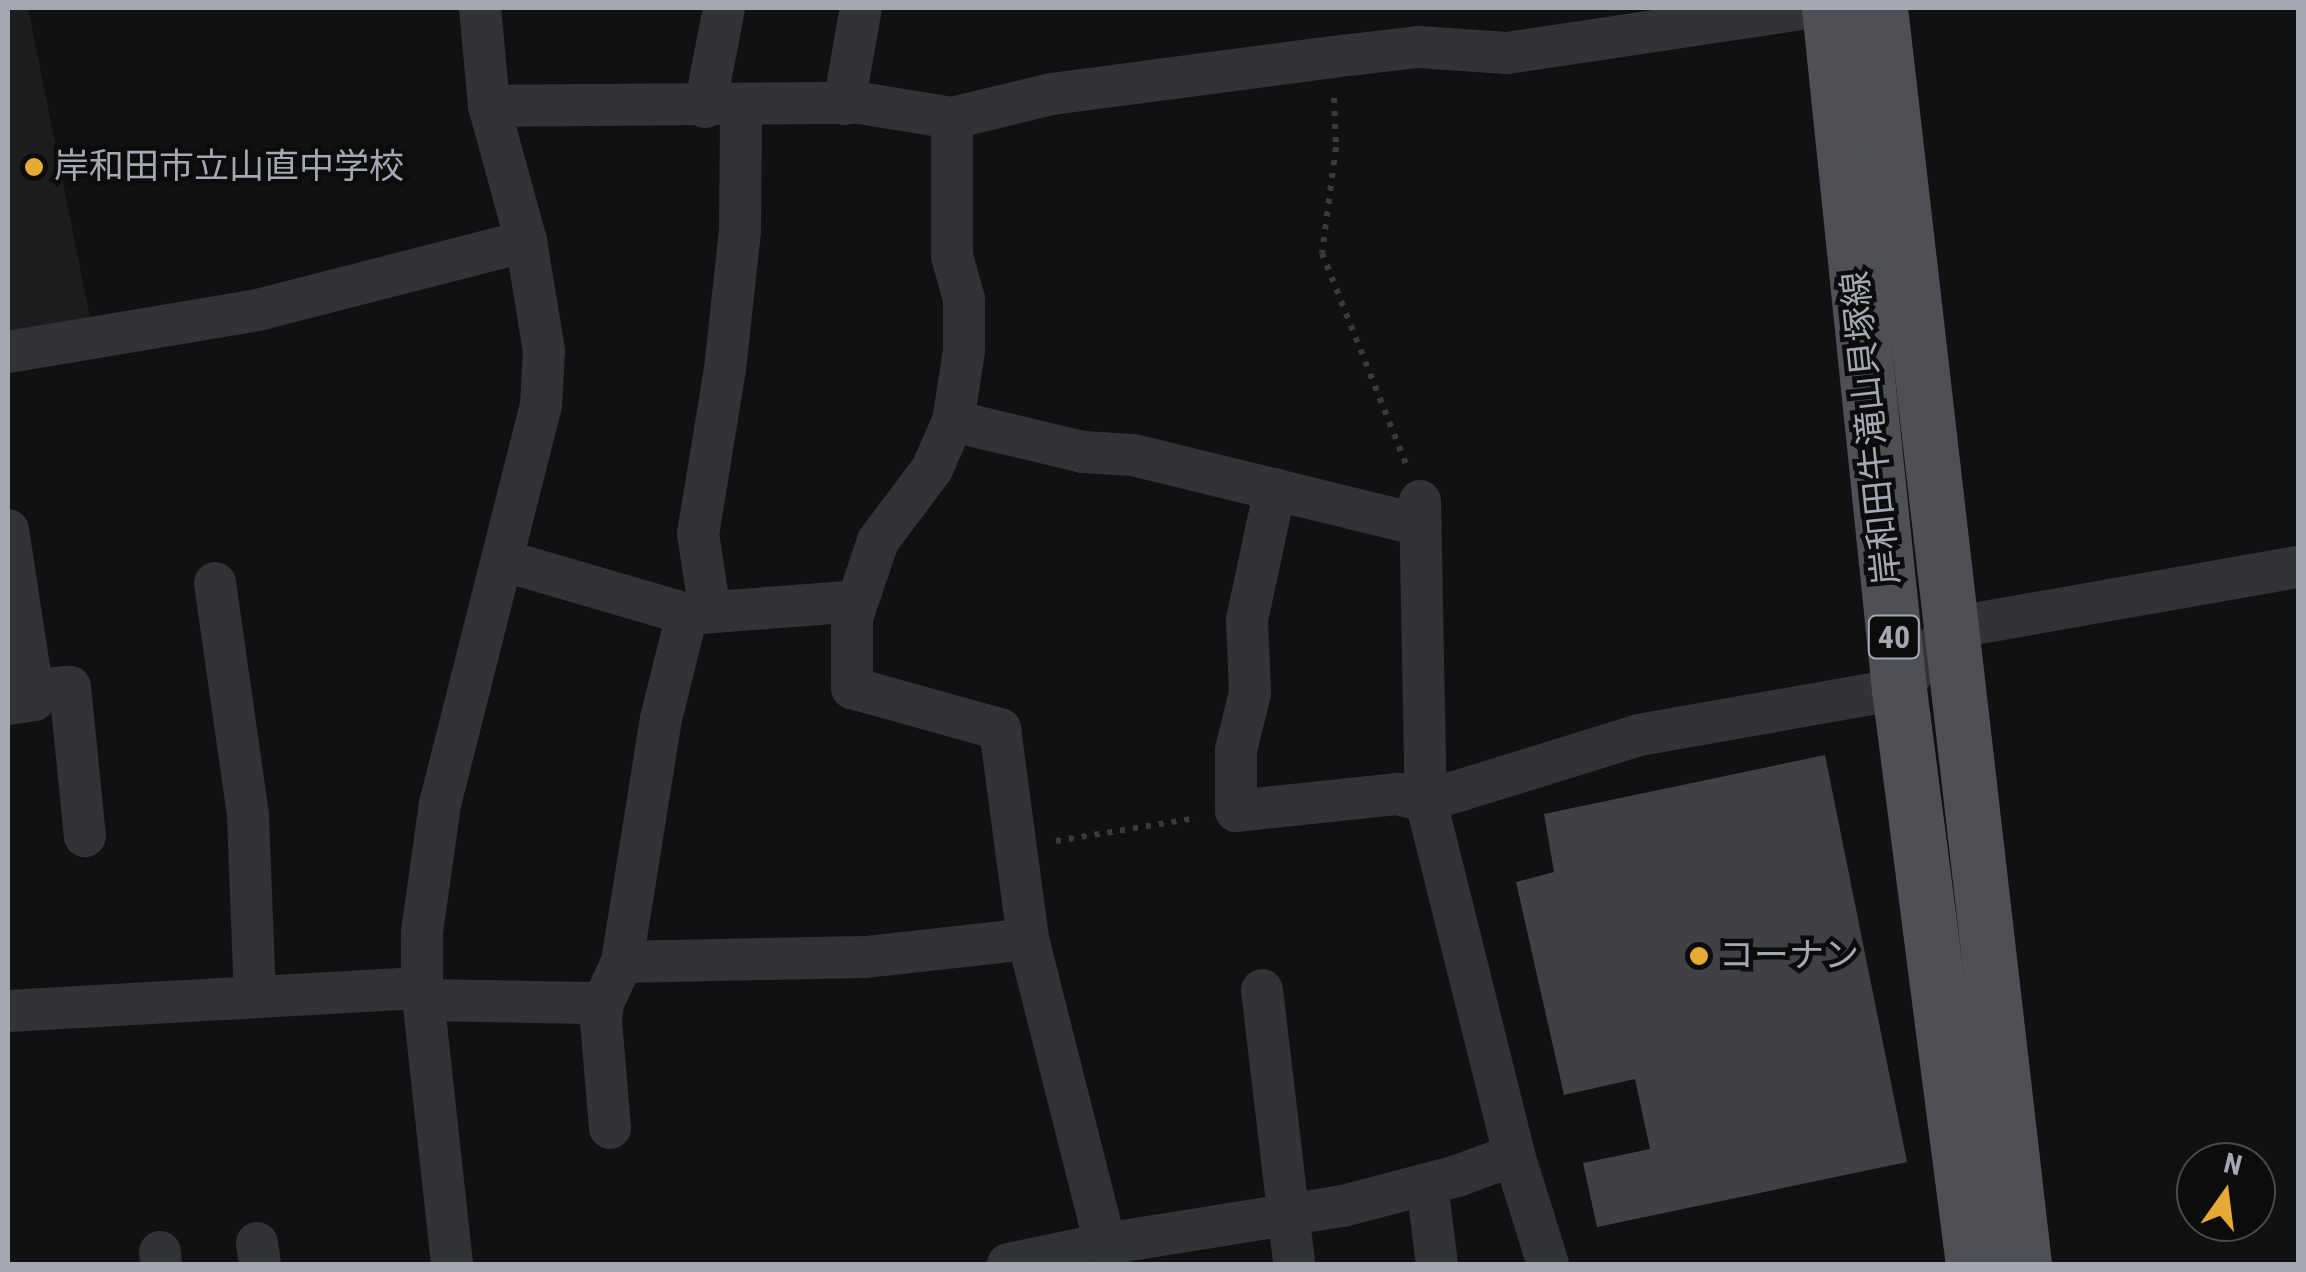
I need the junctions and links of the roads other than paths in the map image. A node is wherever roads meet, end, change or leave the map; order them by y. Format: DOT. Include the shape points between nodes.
graph roads {
  1 [pos="480,8"];
  2 [pos="724,8"];
  3 [pos="860,8"];
  4 [pos="1808,8"];
  5 [pos="1829,8"];
  6 [pos="1880,8"];
  7 [pos="844,104"];
  8 [pos="489,106"];
  9 [pos="723,107"];
  10 [pos="952,118"];
  11 [pos="526,241"];
  12 [pos="8,352"];
  13 [pos="953,421"];
  14 [pos="1275,490"];
  15 [pos="8,530"];
  16 [pos="502,560"];
  17 [pos="2298,567"];
  18 [pos="216,583"];
  19 [pos="858,601"];
  20 [pos="698,613"];
  21 [pos="1951,628"];
  22 [pos="1899,689"];
  23 [pos="20,697"];
  24 [pos="1426,801"];
  25 [pos="85,836"];
  26 [pos="1028,938"];
  27 [pos="622,962"];
  28 [pos="1262,990"];
  29 [pos="422,994"];
  30 [pos="255,997"];
  31 [pos="603,1002"];
  32 [pos="8,1010"];
  33 [pos="610,1128"];
  34 [pos="1514,1154"];
  35 [pos="1427,1184"];
  36 [pos="1286,1215"];
  37 [pos="1108,1254"];
  38 [pos="452,1264"];
  39 [pos="1008,1264"];
  40 [pos="1294,1264"];
  41 [pos="1437,1264"];
  42 [pos="1548,1264"];
  43 [pos="1973,1264"];
  44 [pos="2024,1264"];
  1 -- 8 [label="street"];
  2 -- 9 [label="street"];
  3 -- 7 [label="street"];
  4 -- 10 [label="street" via="1508,53 1418,47 1332,57 1052,94"];
  5 -- 22 [label="main road, 岸和田牛滝山貝塚線 / 40"];
  6 -- 21 [label="main road, 岸和田牛滝山貝塚線 / 40"];
  7 -- 9 [label="street"];
  7 -- 10 [label="street"];
  8 -- 9 [label="street"];
  8 -- 11 [label="street"];
  9 -- 20 [label="street" via="740,230 726,369 698,534"];
  10 -- 13 [label="street" via="952,256 964,298"];
  11 -- 12 [label="street" via="258,310"];
  11 -- 16 [label="street" via="544,351 541,406"];
  13 -- 14 [label="street"];
  13 -- 19 [label="street" via="932,469 878,541"];
  14 -- 24 [label="street" via="1421,513"];
  14 -- 24 [label="street" via="1247,620 1250,693 1236,750 1236,811 1398,794"];
  15 -- 23 [label="street"];
  16 -- 20 [label="street"];
  16 -- 29 [label="street" via="440,804 422,932"];
  17 -- 21 [label="street"];
  18 -- 30 [label="street" via="248,816"];
  19 -- 20 [label="street"];
  19 -- 26 [label="street" via="852,688 1000,728"];
  20 -- 27 [label="street" via="661,719"];
  21 -- 22 [label="street"];
  21 -- 44 [label="main road, 岸和田牛滝山貝塚線 / 40"];
  22 -- 24 [label="street" via="1638,735"];
  22 -- 43 [label="main road, 岸和田牛滝山貝塚線 / 40"];
  23 -- 25 [label="street" via="70,687"];
  24 -- 34 [label="street"];
  26 -- 27 [label="street" via="866,957"];
  26 -- 37 [label="street"];
  27 -- 31 [label="street"];
  28 -- 36 [label="street"];
  29 -- 30 [label="street"];
  29 -- 31 [label="street"];
  29 -- 38 [label="street"];
  30 -- 32 [label="street"];
  31 -- 33 [label="street"];
  34 -- 35 [label="street"];
  34 -- 42 [label="street"];
  35 -- 36 [label="street"];
  35 -- 41 [label="street"];
  36 -- 37 [label="street"];
  36 -- 40 [label="street"];
  37 -- 39 [label="street"];
}
